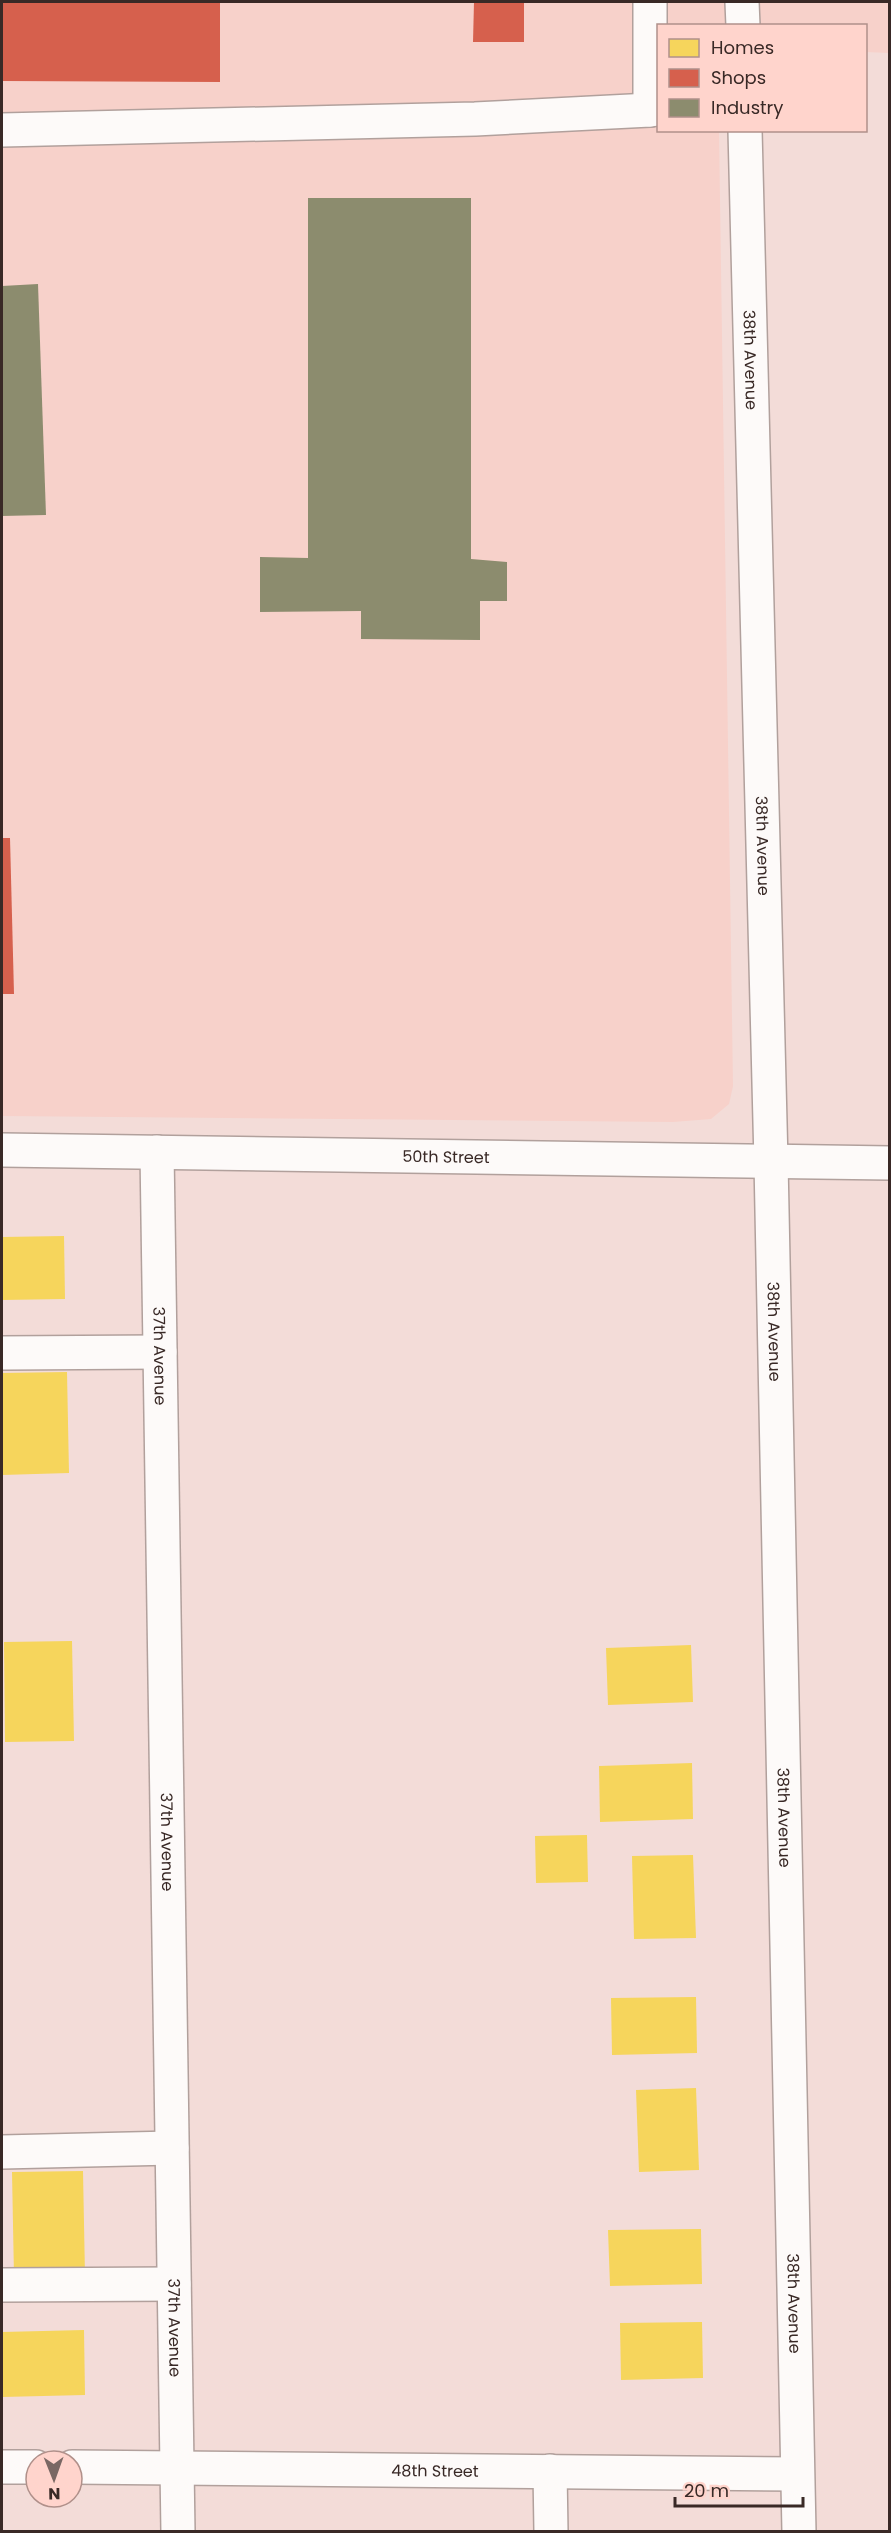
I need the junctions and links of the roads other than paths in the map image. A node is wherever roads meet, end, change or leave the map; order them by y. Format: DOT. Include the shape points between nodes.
graph roads {
  1 [pos="650,2"];
  2 [pos="742,2"];
  3 [pos="743,24"];
  4 [pos="654,110"];
  5 [pos="2,130"];
  6 [pos="745,132"];
  7 [pos="2,1150"];
  8 [pos="157,1152"];
  9 [pos="771,1162"];
  10 [pos="890,1163"];
  11 [pos="160,1352"];
  12 [pos="2,1353"];
  13 [pos="172,2148"];
  14 [pos="2,2152"];
  15 [pos="174,2284"];
  16 [pos="2,2285"];
  17 [pos="2,2467"];
  18 [pos="24,2467"];
  19 [pos="84,2467"];
  20 [pos="177,2467"];
  21 [pos="550,2471"];
  22 [pos="797,2474"];
  23 [pos="178,2532"];
  24 [pos="551,2532"];
  25 [pos="799,2532"];
  1 -- 4 [label="street"];
  2 -- 3 [label="street"];
  4 -- 5 [label="street" via="475,119"];
  6 -- 9 [label="street, 38th Avenue"];
  7 -- 8 [label="street, 50th Street"];
  8 -- 9 [label="street, 50th Street"];
  8 -- 11 [label="street, 37th Avenue"];
  9 -- 10 [label="street, 50th Street"];
  9 -- 22 [label="street, 38th Avenue"];
  11 -- 12 [label="street"];
  11 -- 13 [label="street, 37th Avenue"];
  13 -- 14 [label="street"];
  13 -- 15 [label="street, 37th Avenue"];
  15 -- 16 [label="street"];
  15 -- 20 [label="street, 37th Avenue"];
  17 -- 18 [label="street"];
  19 -- 20 [label="street, 48th Street"];
  20 -- 21 [label="street, 48th Street"];
  20 -- 23 [label="street, 37th Avenue"];
  21 -- 22 [label="street, 48th Street"];
  21 -- 24 [label="street"];
  22 -- 25 [label="street, 38th Avenue"];
}
